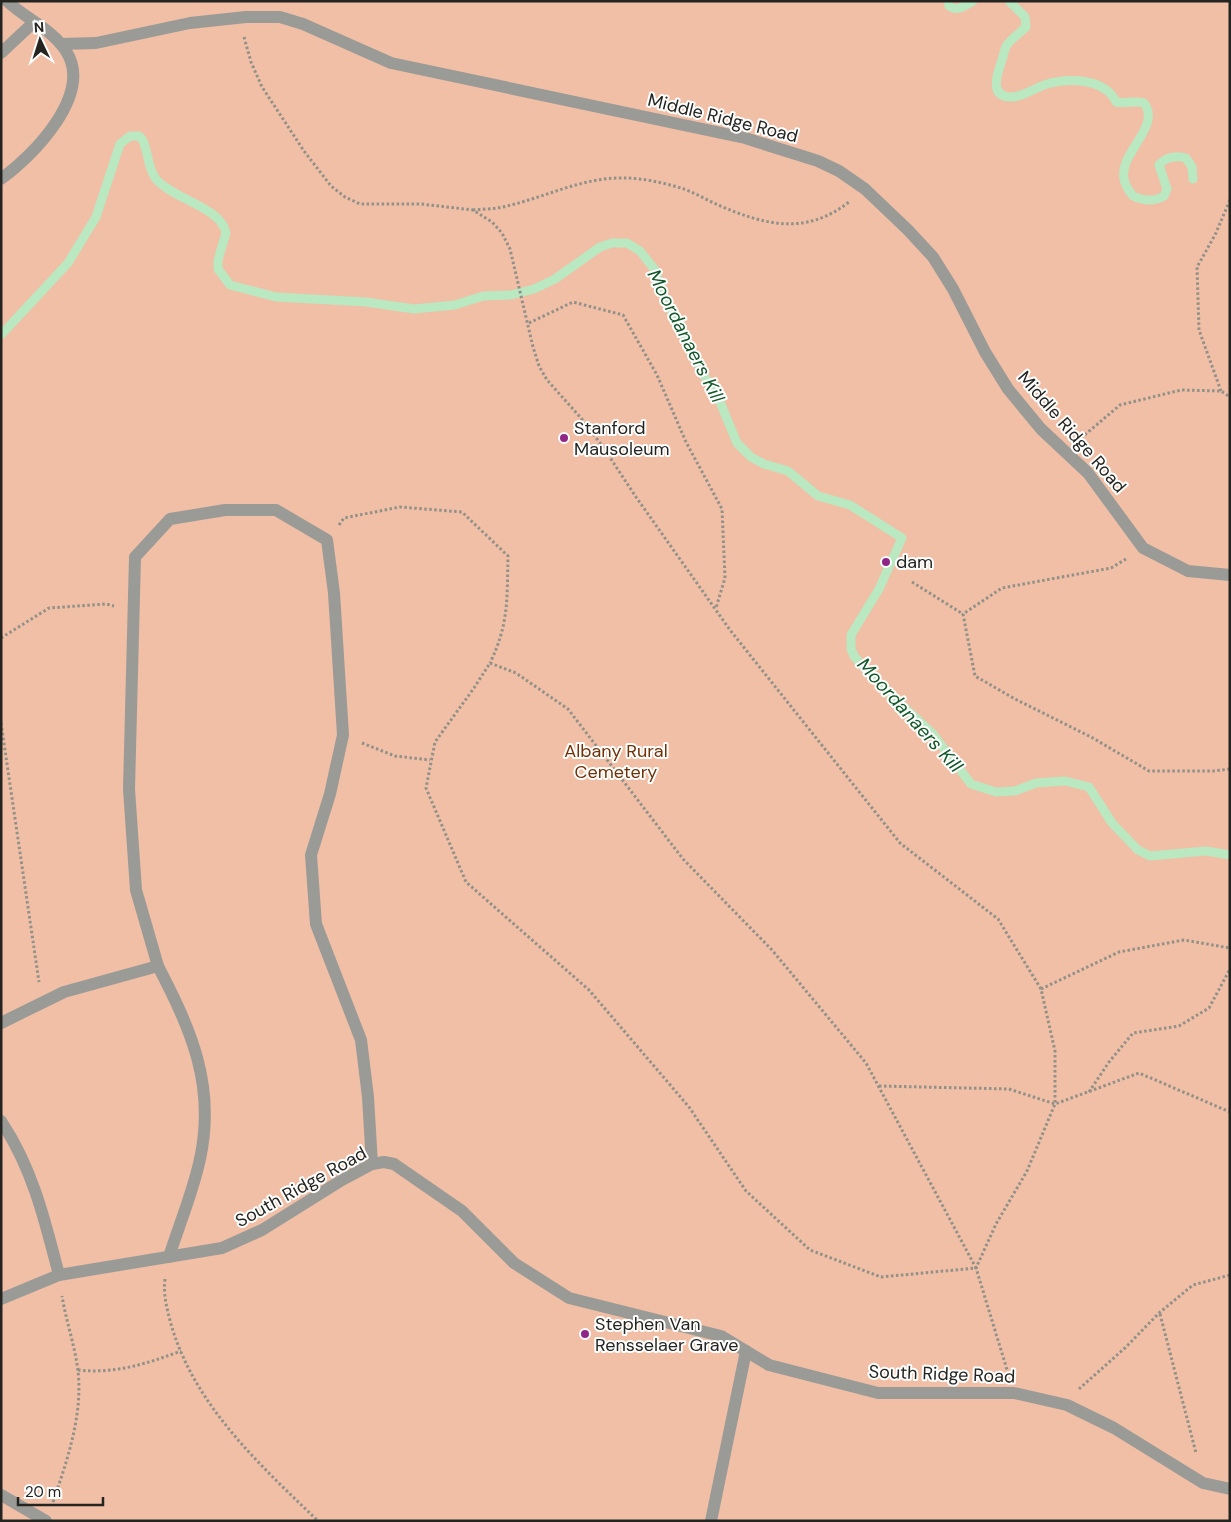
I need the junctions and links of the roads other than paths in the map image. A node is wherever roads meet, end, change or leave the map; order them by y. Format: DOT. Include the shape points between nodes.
graph roads {
  1 [pos="7,1"];
  2 [pos="34,22"];
  3 [pos="61,44"];
  4 [pos="1,52"];
  5 [pos="1,179"];
  6 [pos="1230,575"];
  7 [pos="158,966"];
  8 [pos="1,1024"];
  9 [pos="1,1121"];
  10 [pos="372,1164"];
  11 [pos="169,1257"];
  12 [pos="59,1275"];
  13 [pos="1,1299"];
  14 [pos="746,1351"];
  15 [pos="1230,1489"];
  16 [pos="1,1495"];
  17 [pos="46,1521"];
  18 [pos="711,1521"];
  1 -- 2 [label="lane"];
  2 -- 3 [label="lane"];
  2 -- 4 [label="lane"];
  3 -- 5 [label="lane" via="71,63 67,103 42,142"];
  3 -- 6 [label="lane, Middle Ridge Road" via="96,43 190,23 280,17 391,63 762,142 818,161 866,190 933,257 1008,389 1064,452 1088,472 1143,548 1188,571"];
  7 -- 8 [label="lane" via="96,981 41,1002"];
  7 -- 10 [label="lane" via="136,890 129,789 135,557 170,519 225,510 276,510 327,540 334,594 342,735 330,794 311,855 316,924 361,1040"];
  7 -- 11 [label="lane" via="186,1022 197,1053 204,1105 200,1158"];
  9 -- 12 [label="lane" via="35,1187"];
  10 -- 11 [label="lane, South Ridge Road" via="239,1242"];
  10 -- 14 [label="lane, South Ridge Road" via="394,1164 462,1211 514,1262 569,1298 721,1336"];
  11 -- 12 [label="lane, South Ridge Road"];
  12 -- 13 [label="lane, South Ridge Road"];
  14 -- 15 [label="lane, South Ridge Road" via="769,1365 878,1393 1014,1393 1067,1406 1114,1428 1203,1483"];
  14 -- 18 [label="lane"];
  16 -- 17 [label="lane"];
}
